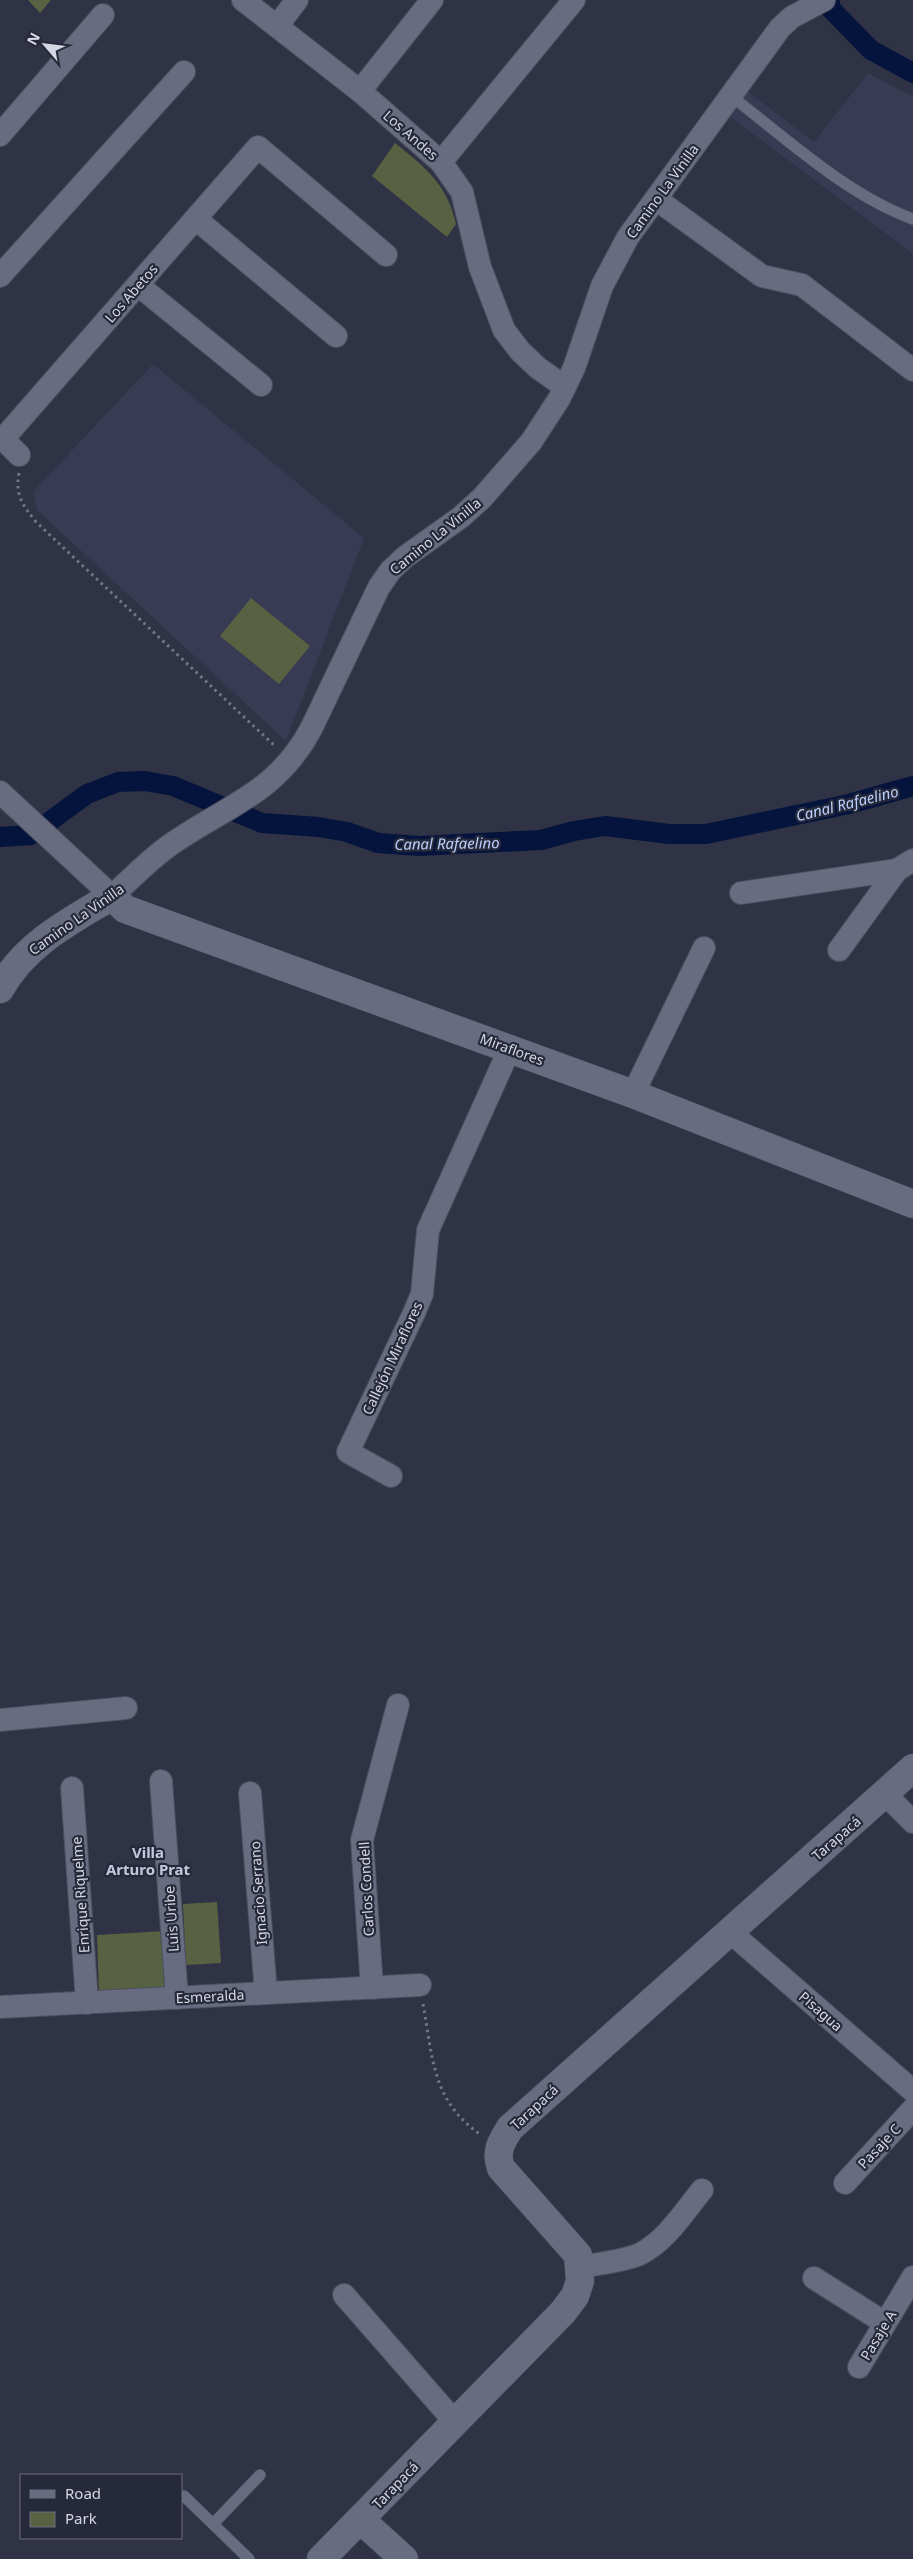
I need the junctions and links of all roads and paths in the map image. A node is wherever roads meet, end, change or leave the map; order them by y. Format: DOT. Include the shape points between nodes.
graph roads {
  1 [pos="243,0"];
  2 [pos="297,0"];
  3 [pos="432,0"];
  4 [pos="574,0"];
  5 [pos="823,1"];
  6 [pos="103,15"];
  7 [pos="277,26"];
  8 [pos="184,72"];
  9 [pos="360,91"];
  10 [pos="731,96"];
  11 [pos="0,135"];
  12 [pos="442,162"];
  13 [pos="656,199"];
  14 [pos="196,219"];
  15 [pos="913,219"];
  16 [pos="386,255"];
  17 [pos="0,276"];
  18 [pos="138,285"];
  19 [pos="336,336"];
  20 [pos="913,370"];
  21 [pos="261,385"];
  22 [pos="565,387"];
  23 [pos="2,437"];
  24 [pos="19,455"];
  25 [pos="290,761"];
  26 [pos="0,792"];
  27 [pos="905,865"];
  28 [pos="741,893"];
  29 [pos="112,896"];
  30 [pos="704,948"];
  31 [pos="839,950"];
  32 [pos="0,989"];
  33 [pos="510,1048"];
  34 [pos="633,1094"];
  35 [pos="913,1204"];
  36 [pos="391,1476"];
  37 [pos="398,1705"];
  38 [pos="126,1708"];
  39 [pos="0,1720"];
  40 [pos="913,1768"];
  41 [pos="160,1781"];
  42 [pos="72,1788"];
  43 [pos="250,1793"];
  44 [pos="885,1794"];
  45 [pos="912,1824"];
  46 [pos="729,1931"];
  47 [pos="420,1985"];
  48 [pos="372,1988"];
  49 [pos="266,1994"];
  50 [pos="177,1998"];
  51 [pos="87,2003"];
  52 [pos="0,2007"];
  53 [pos="913,2091"];
  54 [pos="913,2110"];
  55 [pos="500,2144"];
  56 [pos="845,2183"];
  57 [pos="702,2190"];
  58 [pos="580,2267"];
  59 [pos="913,2277"];
  60 [pos="814,2278"];
  61 [pos="344,2295"];
  62 [pos="885,2323"];
  63 [pos="859,2367"];
  64 [pos="455,2422"];
  65 [pos="260,2476"];
  66 [pos="184,2496"];
  67 [pos="361,2520"];
  68 [pos="213,2524"];
  69 [pos="249,2559"];
  70 [pos="321,2559"];
  71 [pos="404,2559"];
  1 -- 7 [label="street, Los Andes"];
  2 -- 7 [label="street"];
  3 -- 9 [label="street"];
  4 -- 12 [label="street"];
  5 -- 10 [label="street, Camino La Vinilla" via="792,17 780,28"];
  6 -- 11 [label="street"];
  7 -- 9 [label="street, Los Andes"];
  8 -- 17 [label="street"];
  9 -- 12 [label="street, Los Andes"];
  10 -- 13 [label="street, Camino La Vinilla"];
  10 -- 15 [label="lane" via="862,196"];
  12 -- 22 [label="street, Los Andes" via="462,192 480,267 504,330 532,362"];
  13 -- 20 [label="street" via="762,276 802,285"];
  13 -- 22 [label="street, Camino La Vinilla" via="613,262"];
  14 -- 16 [label="street, Los Abetos" via="258,148"];
  14 -- 18 [label="street, Los Abetos"];
  14 -- 19 [label="street"];
  18 -- 21 [label="street"];
  18 -- 23 [label="street, Los Abetos"];
  22 -- 25 [label="street, Camino La Vinilla" via="531,442 482,498 391,570 379,586 311,729"];
  23 -- 24 [label="street"];
  24 -- 25 [label="path" via="16,488 36,522"];
  25 -- 29 [label="street, Camino La Vinilla" via="265,786 165,849"];
  26 -- 29 [label="street"];
  27 -- 28 [label="street"];
  27 -- 31 [label="street"];
  29 -- 32 [label="street, Camino La Vinilla" via="37,943 11,971"];
  29 -- 33 [label="street, Miraflores" via="125,908"];
  30 -- 34 [label="street"];
  33 -- 34 [label="street, Miraflores"];
  33 -- 36 [label="street, Callejón Miraflores" via="428,1230 422,1294 348,1452"];
  34 -- 35 [label="street, Miraflores"];
  37 -- 48 [label="street, Carlos Condell" via="362,1840"];
  38 -- 39 [label="street"];
  40 -- 44 [label="street, Tarapacá"];
  41 -- 50 [label="street, Luis Uribe"];
  42 -- 51 [label="street, Enrique Riquelme"];
  43 -- 49 [label="street, Ignacio Serrano"];
  44 -- 45 [label="street"];
  44 -- 46 [label="street, Tarapacá"];
  46 -- 53 [label="street, Pisagua"];
  46 -- 55 [label="street, Tarapacá" via="510,2128"];
  47 -- 48 [label="street, Esmeralda"];
  47 -- 55 [label="path" via="437,2081 449,2104 465,2123"];
  48 -- 49 [label="street, Esmeralda"];
  49 -- 50 [label="street, Esmeralda"];
  50 -- 51 [label="street, Esmeralda"];
  51 -- 52 [label="street, Esmeralda"];
  54 -- 56 [label="street, Pasaje C"];
  55 -- 58 [label="street, Tarapacá" via="497,2158 501,2168 578,2255"];
  57 -- 58 [label="street" via="656,2244 640,2254"];
  58 -- 64 [label="street, Tarapacá" via="575,2296 563,2312"];
  59 -- 62 [label="street, Pasaje A"];
  60 -- 62 [label="street"];
  61 -- 64 [label="street"];
  62 -- 63 [label="street, Pasaje A"];
  64 -- 67 [label="street, Tarapacá"];
  65 -- 68 [label="lane"];
  66 -- 68 [label="lane"];
  67 -- 70 [label="street, Tarapacá"];
  67 -- 71 [label="street"];
  68 -- 69 [label="lane"];
}
